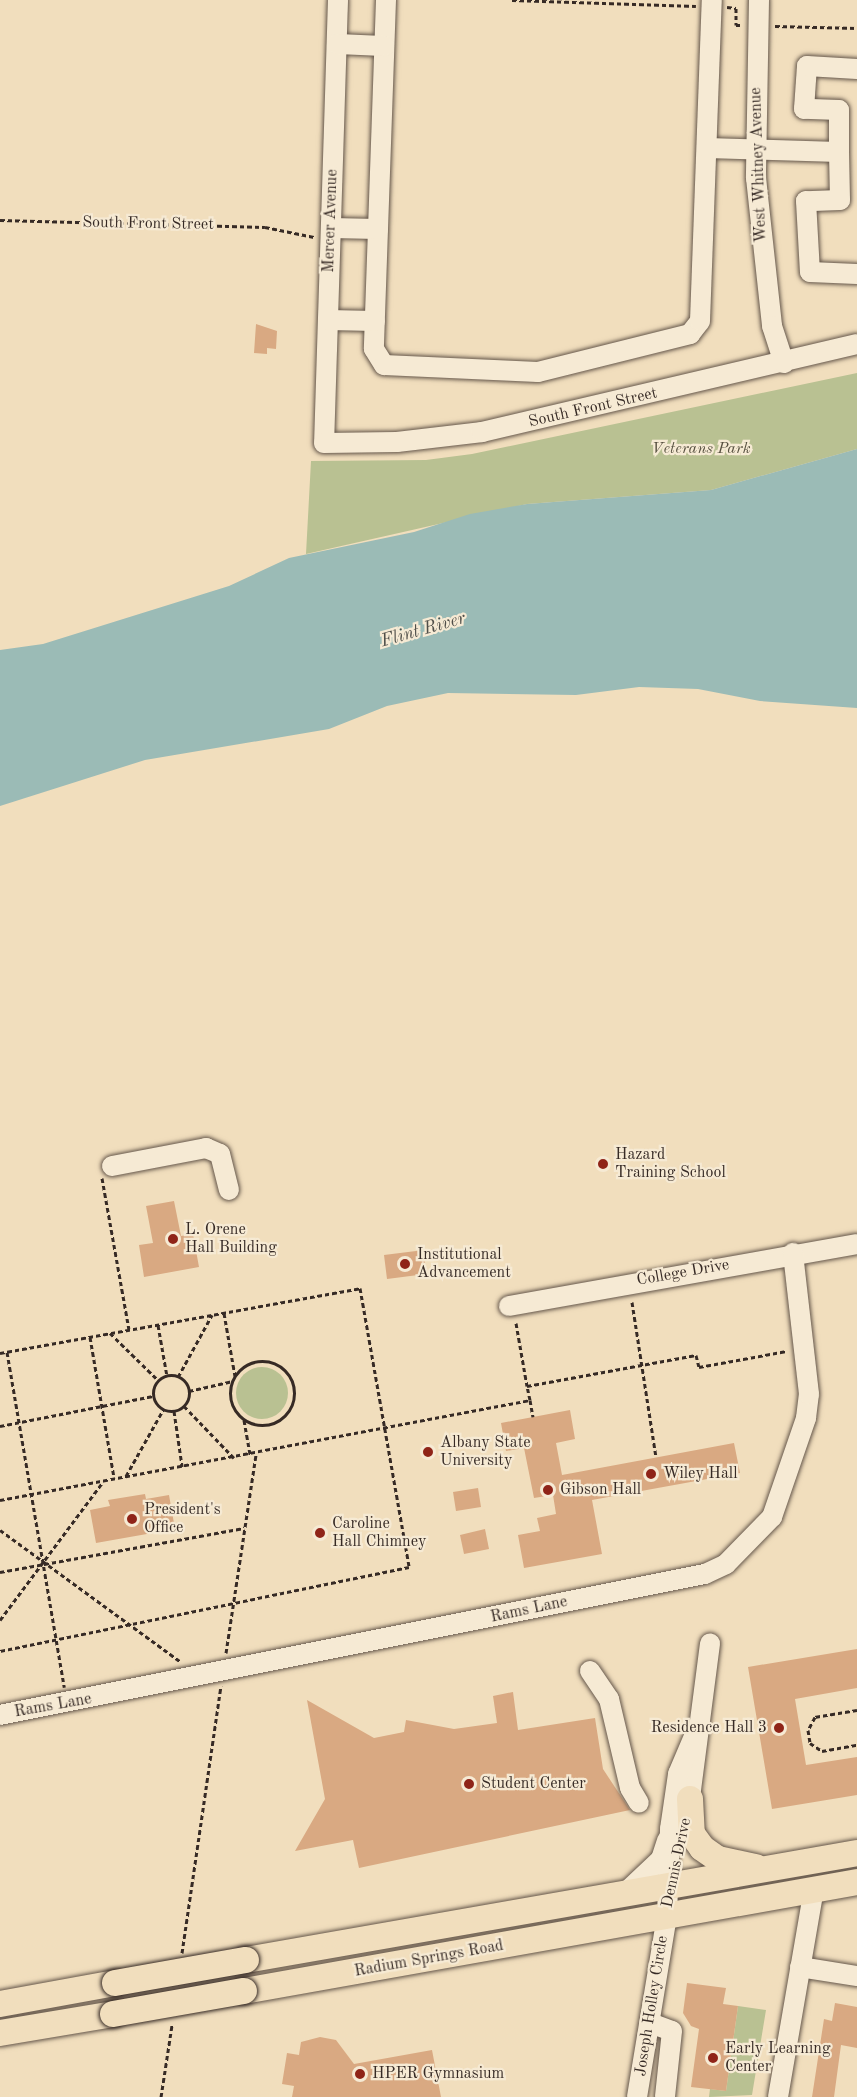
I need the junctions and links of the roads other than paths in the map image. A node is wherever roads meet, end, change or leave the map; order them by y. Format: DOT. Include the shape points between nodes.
graph roads {
  1 [pos="338,0"];
  2 [pos="386,0"];
  3 [pos="759,0"];
  4 [pos="712,3"];
  5 [pos="337,44"];
  6 [pos="384,46"];
  7 [pos="857,69"];
  8 [pos="707,148"];
  9 [pos="755,150"];
  10 [pos="838,152"];
  11 [pos="378,229"];
  12 [pos="331,233"];
  13 [pos="857,274"];
  14 [pos="328,320"];
  15 [pos="375,321"];
  16 [pos="857,344"];
  17 [pos="784,363"];
  18 [pos="324,443"];
  19 [pos="112,1166"];
  20 [pos="229,1190"];
  21 [pos="857,1244"];
  22 [pos="793,1253"];
  23 [pos="511,1306"];
  24 [pos="710,1643"];
  25 [pos="590,1671"];
  26 [pos="0,1715"];
  27 [pos="695,1734"];
  28 [pos="690,1799"];
  29 [pos="639,1803"];
  30 [pos="670,1829"];
  31 [pos="857,1853"];
  32 [pos="772,1869"];
  33 [pos="857,1882"];
  34 [pos="671,1888"];
  35 [pos="813,1889"];
  36 [pos="620,1897"];
  37 [pos="667,1916"];
  38 [pos="800,1967"];
  39 [pos="857,1976"];
  40 [pos="0,2004"];
  41 [pos="650,2023"];
  42 [pos="0,2033"];
  43 [pos="637,2097"];
  44 [pos="665,2097"];
  45 [pos="778,2097"];
  1 -- 5 [label="street, Mercer Avenue"];
  2 -- 6 [label="street"];
  3 -- 9 [label="street, West Whitney Avenue"];
  4 -- 8 [label="street"];
  5 -- 6 [label="street"];
  5 -- 12 [label="street, Mercer Avenue"];
  6 -- 11 [label="street"];
  7 -- 10 [label="street" via="807,66 804,109 839,110"];
  8 -- 9 [label="street"];
  8 -- 15 [label="street" via="700,321 690,334 538,372 384,365 374,349"];
  9 -- 10 [label="street"];
  9 -- 17 [label="street, West Whitney Avenue" via="761,248 772,326"];
  10 -- 13 [label="street" via="840,200 806,201 810,272"];
  11 -- 12 [label="street"];
  11 -- 15 [label="street"];
  12 -- 14 [label="street, Mercer Avenue"];
  14 -- 15 [label="street"];
  14 -- 18 [label="street, Mercer Avenue"];
  16 -- 17 [label="street, South Front Street"];
  17 -- 18 [label="street, South Front Street" via="482,432 397,442"];
  19 -- 20 [label="street" via="206,1148 220,1154"];
  21 -- 22 [label="street, College Drive"];
  22 -- 23 [label="street, College Drive"];
  22 -- 26 [label="street, Rams Lane" via="808,1394 794,1463 772,1517 726,1564 705,1574 67,1705"];
  24 -- 27 [label="street, Dennis Drive"];
  25 -- 29 [label="street" via="609,1699 630,1788"];
  27 -- 28 [label="street, Dennis Drive"];
  27 -- 30 [label="street, Dennis Drive" via="678,1774"];
  28 -- 32 [label="main road" via="692,1834 702,1848 738,1865"];
  28 -- 34 [label="street, Dennis Drive"];
  30 -- 34 [label="street, Dennis Drive"];
  30 -- 36 [label="street" via="661,1859"];
  31 -- 32 [label="main road, Radium Springs Road"];
  32 -- 34 [label="main road, Radium Springs Road"];
  33 -- 35 [label="main road, Radium Springs Road"];
  34 -- 36 [label="main road, Radium Springs Road"];
  34 -- 37 [label="street, Dennis Drive"];
  35 -- 37 [label="main road, Radium Springs Road"];
  35 -- 38 [label="street"];
  36 -- 40 [label="main road, Radium Springs Road, bridge"];
  37 -- 41 [label="street, Joseph Holley Circle"];
  37 -- 42 [label="main road, Radium Springs Road, bridge"];
  38 -- 39 [label="street"];
  38 -- 45 [label="street"];
  41 -- 43 [label="street, Joseph Holley Circle"];
  41 -- 44 [label="street" via="672,2031"];
}
